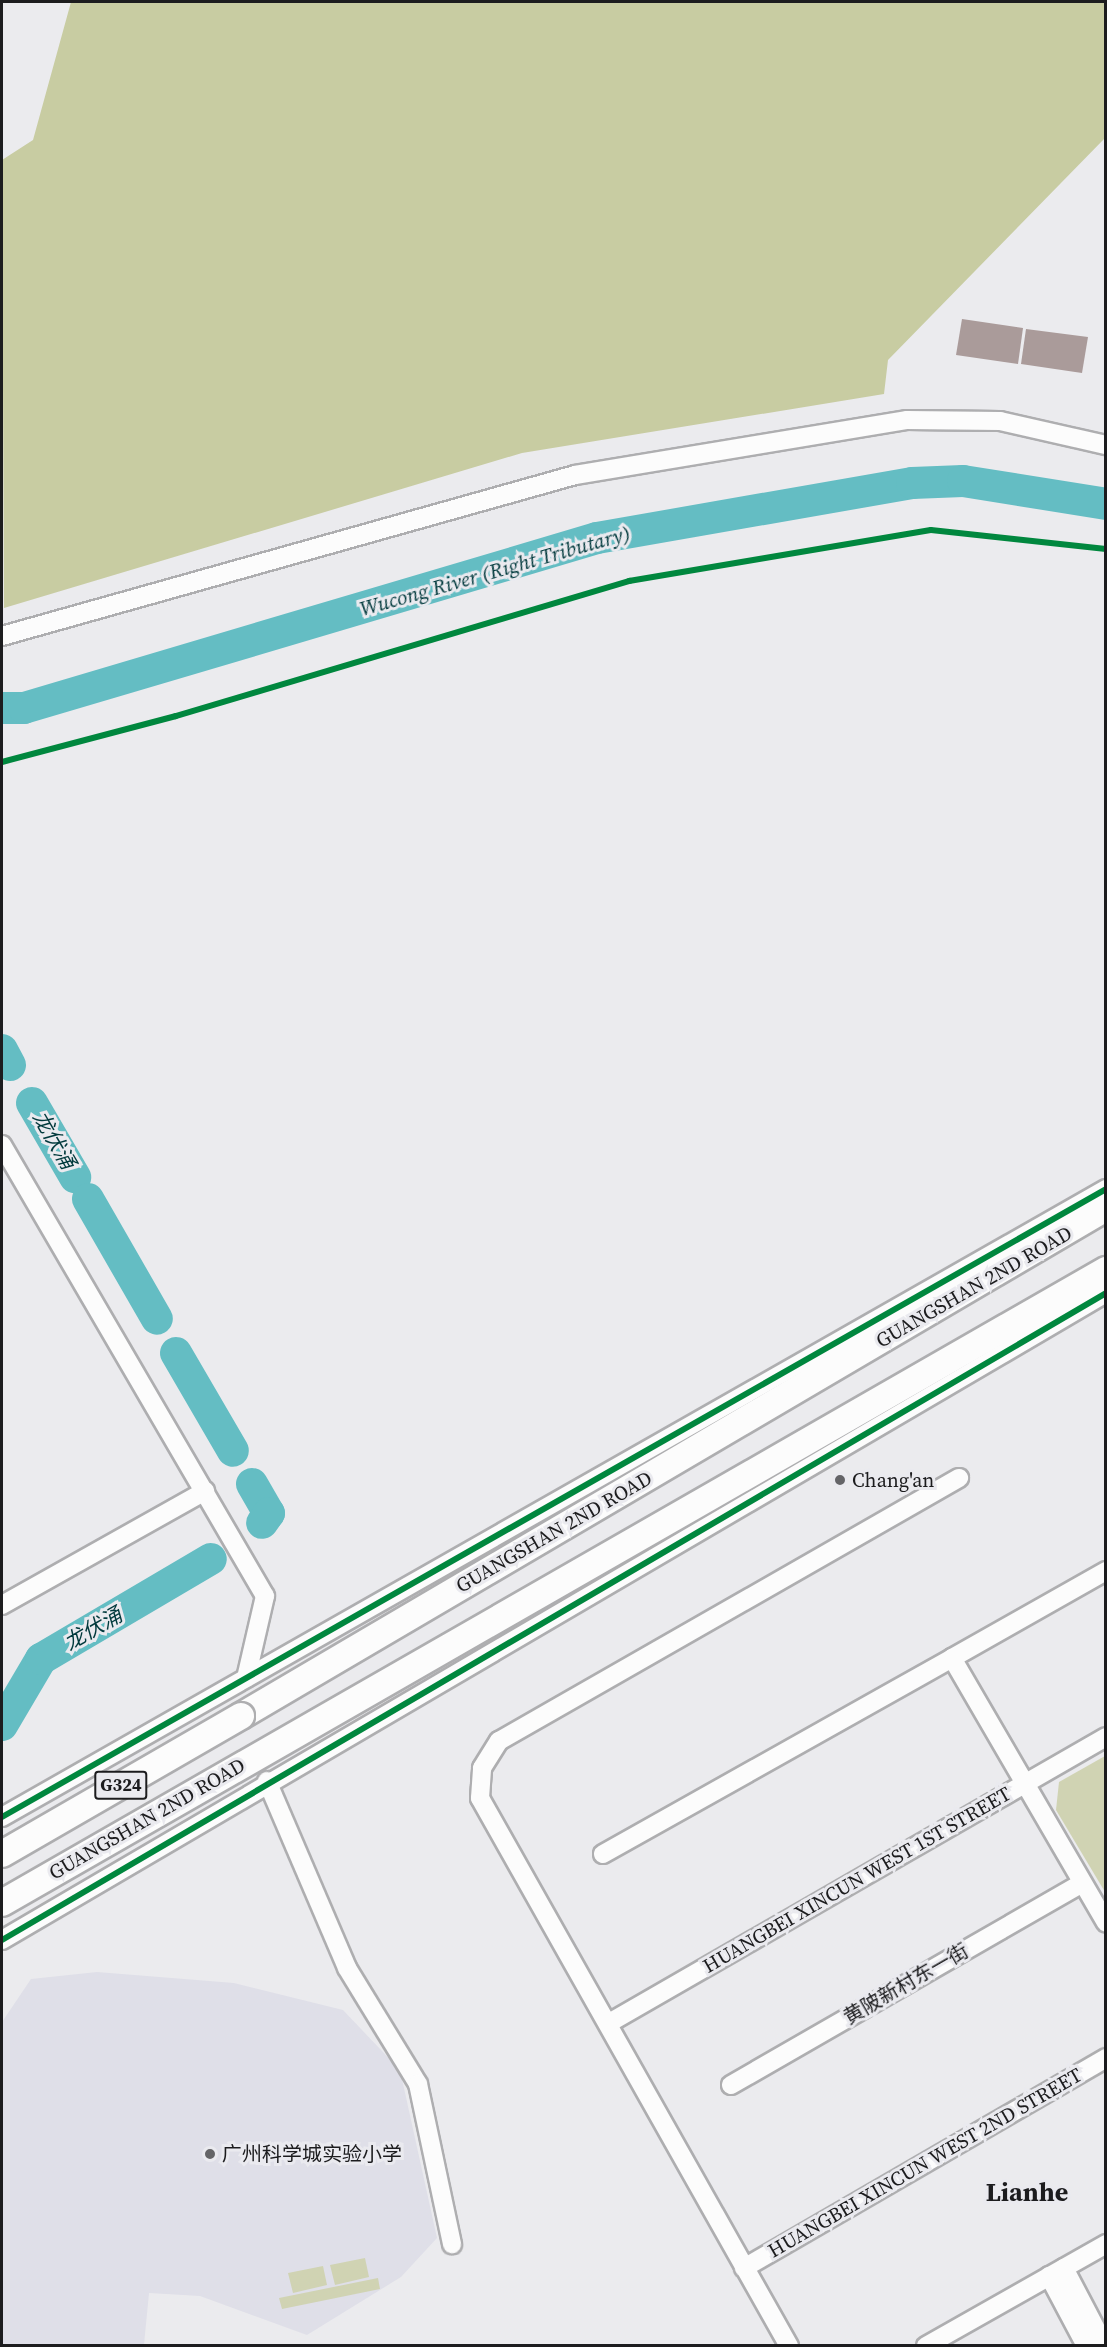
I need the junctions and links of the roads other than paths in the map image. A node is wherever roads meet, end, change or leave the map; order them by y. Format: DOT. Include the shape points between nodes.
graph roads {
  1 [pos="1106,445"];
  2 [pos="2,636"];
  3 [pos="2,1145"];
  4 [pos="1106,1189"];
  5 [pos="1106,1208"];
  6 [pos="1106,1270"];
  7 [pos="1106,1293"];
  8 [pos="958,1478"];
  9 [pos="205,1491"];
  10 [pos="1106,1571"];
  11 [pos="2,1605"];
  12 [pos="952,1658"];
  13 [pos="246,1678"];
  14 [pos="1106,1737"];
  15 [pos="267,1780"];
  16 [pos="1028,1781"];
  17 [pos="2,1817"];
  18 [pos="2,1854"];
  19 [pos="603,1854"];
  20 [pos="1082,1883"];
  21 [pos="2,1903"];
  22 [pos="1106,1923"];
  23 [pos="2,1941"];
  24 [pos="609,2023"];
  25 [pos="1106,2058"];
  26 [pos="731,2085"];
  27 [pos="452,2244"];
  28 [pos="1106,2244"];
  29 [pos="744,2268"];
  30 [pos="1056,2272"];
  31 [pos="789,2346"];
  32 [pos="926,2346"];
  33 [pos="1086,2346"];
  34 [pos="1105,2346"];
  1 -- 2 [label="street" via="1000,421 907,420 575,476"];
  3 -- 9 [label="street"];
  4 -- 13 [label="street"];
  5 -- 18 [label="highway, GUANGSHAN 2ND ROAD / G324, bridge"];
  6 -- 21 [label="highway, GUANGSHAN 2ND ROAD / G324"];
  7 -- 15 [label="street"];
  8 -- 24 [label="street" via="499,1741 482,1768 480,1798"];
  9 -- 11 [label="street"];
  9 -- 13 [label="street" via="265,1596"];
  10 -- 12 [label="street"];
  12 -- 16 [label="street"];
  12 -- 19 [label="street"];
  13 -- 17 [label="street"];
  14 -- 16 [label="street, HUANGBEI XINCUN WEST 1ST STREET"];
  15 -- 23 [label="street"];
  15 -- 27 [label="street" via="347,1968 418,2084"];
  16 -- 20 [label="street" via="1035,1803"];
  16 -- 24 [label="street, HUANGBEI XINCUN WEST 1ST STREET"];
  20 -- 22 [label="street"];
  20 -- 26 [label="street, 黄陂新村东一街"];
  24 -- 29 [label="street"];
  25 -- 29 [label="street, HUANGBEI XINCUN WEST 2ND STREET"];
  28 -- 30 [label="street"];
  29 -- 31 [label="street"];
  30 -- 32 [label="street"];
  30 -- 33 [label="street"];
  30 -- 34 [label="street"];
}
